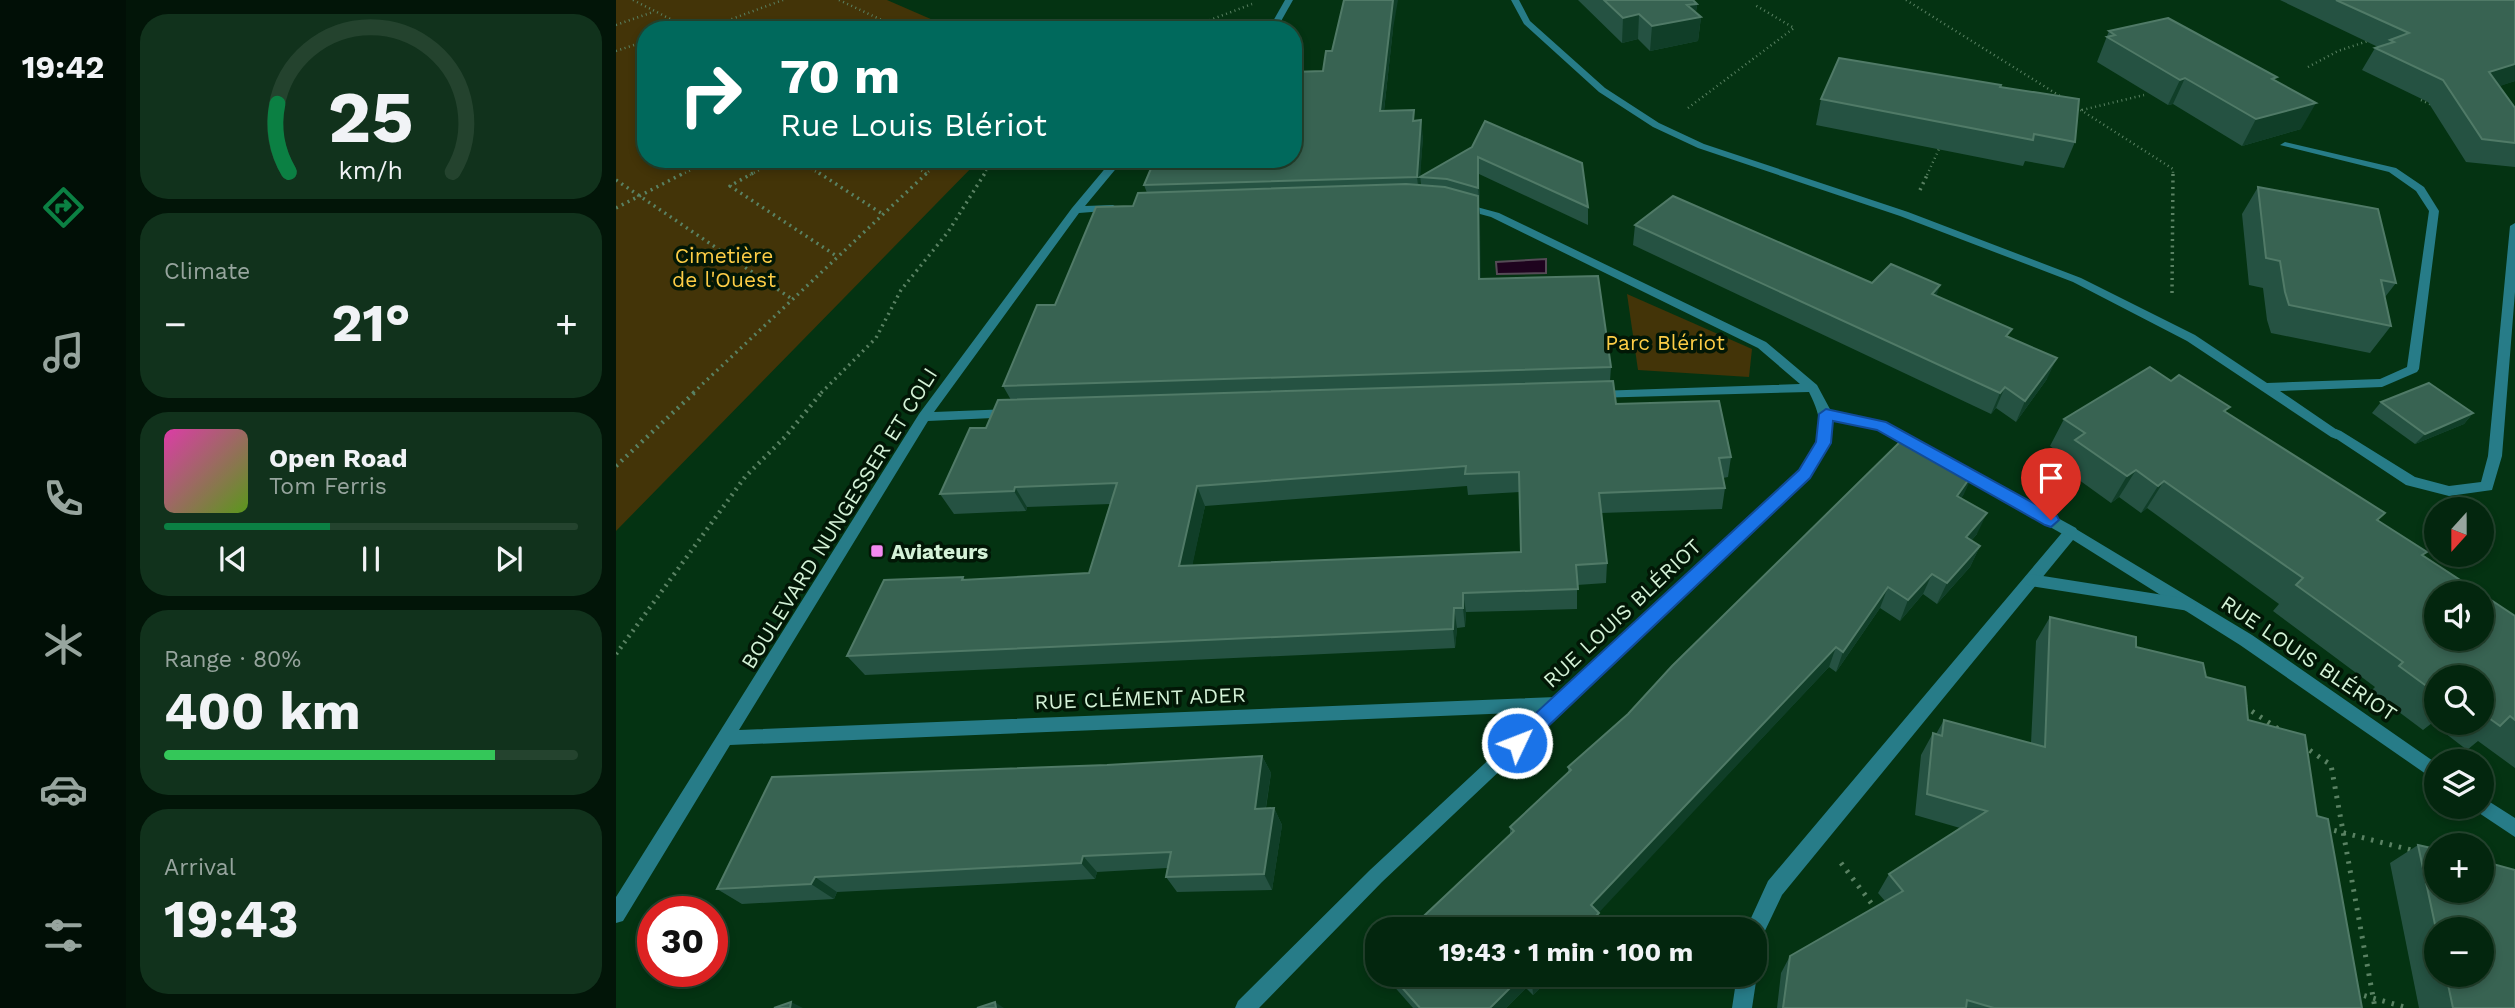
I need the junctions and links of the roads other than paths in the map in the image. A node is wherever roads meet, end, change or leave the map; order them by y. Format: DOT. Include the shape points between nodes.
graph roads {
  1 [pos="1289,0"];
  2 [pos="1515,0"];
  3 [pos="1277,21"];
  4 [pos="2285,145"];
  5 [pos="1111,168"];
  6 [pos="1448,202"];
  7 [pos="1132,208"];
  8 [pos="1076,209"];
  9 [pos="2515,226"];
  10 [pos="2266,387"];
  11 [pos="1813,388"];
  12 [pos="1578,396"];
  13 [pos="1026,414"];
  14 [pos="1826,414"];
  15 [pos="924,417"];
  16 [pos="2071,532"];
  17 [pos="2031,580"];
  18 [pos="2189,605"];
  19 [pos="1558,704"];
  20 [pos="725,738"];
  21 [pos="2424,765"];
  22 [pos="2494,813"];
  23 [pos="2515,828"];
  24 [pos="616,914"];
  25 [pos="1761,917"];
  26 [pos="1745,987"];
  27 [pos="1245,1008"];
  28 [pos="1742,1008"];
  1 -- 3 [label="street"];
  2 -- 10 [label="street" via="1527,22 1602,90 1656,125 1701,146 1904,214 2077,280 2172,327"];
  4 -- 10 [label="street" via="2392,170 2420,189 2434,211 2413,369 2382,383"];
  5 -- 8 [label="street, BOULEVARD NUNGESSER ET COLI"];
  6 -- 11 [label="street" via="1495,215 1762,345"];
  7 -- 8 [label="street"];
  8 -- 15 [label="street, BOULEVARD NUNGESSER ET COLI"];
  9 -- 10 [label="street" via="2495,456 2487,486 2449,491 2411,481"];
  11 -- 12 [label="street"];
  11 -- 14 [label="street"];
  13 -- 15 [label="street"];
  14 -- 16 [label="street, RUE LOUIS BLÉRIOT" via="1881,426"];
  14 -- 19 [label="street, RUE LOUIS BLÉRIOT" via="1824,443 1805,474"];
  15 -- 20 [label="street, BOULEVARD NUNGESSER ET COLI"];
  16 -- 17 [label="street"];
  16 -- 18 [label="street, RUE LOUIS BLÉRIOT"];
  17 -- 18 [label="street, RUE LOUIS BLÉRIOT"];
  17 -- 25 [label="street" via="1775,888"];
  18 -- 21 [label="street, RUE LOUIS BLÉRIOT"];
  19 -- 20 [label="street, RUE CLÉMENT ADER"];
  19 -- 27 [label="street, RUE LOUIS BLÉRIOT"];
  20 -- 24 [label="street, BOULEVARD NUNGESSER ET COLI"];
  22 -- 23 [label="street"];
  26 -- 28 [label="street"];
}
